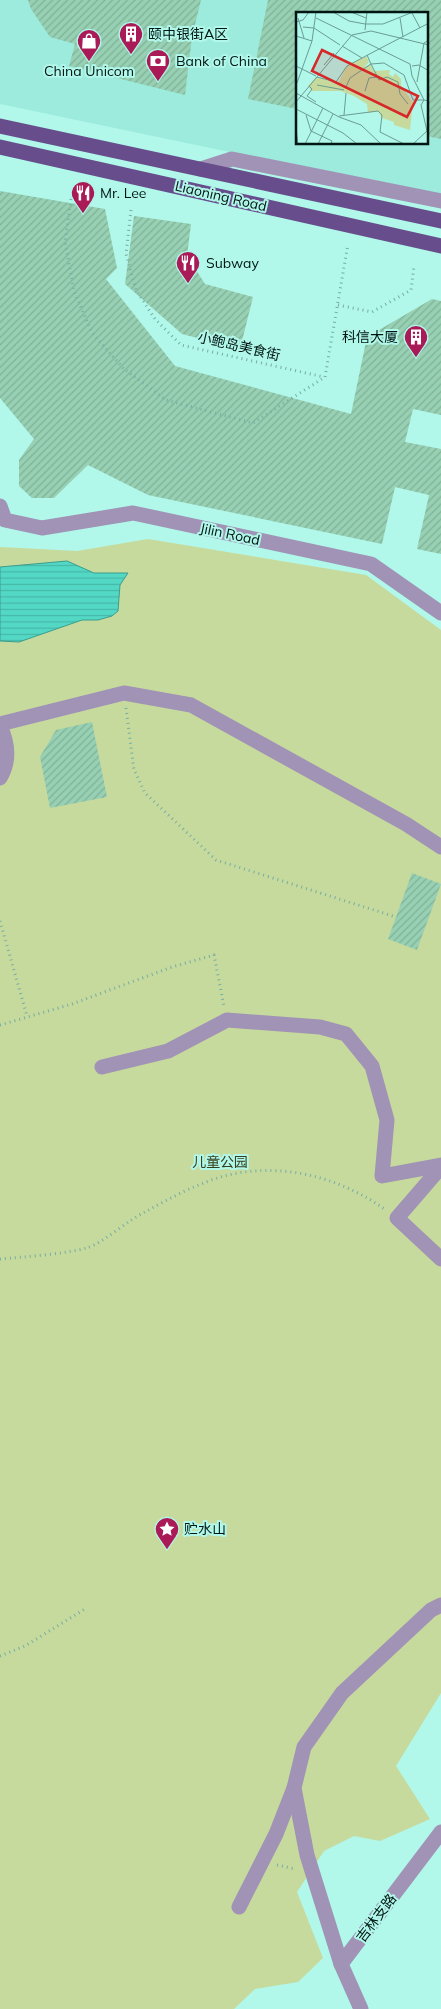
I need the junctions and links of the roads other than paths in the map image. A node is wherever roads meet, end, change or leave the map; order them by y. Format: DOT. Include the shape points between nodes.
graph roads {
  1 [pos="0,126"];
  2 [pos="0,147"];
  3 [pos="201,169"];
  4 [pos="441,201"];
  5 [pos="441,221"];
  6 [pos="441,246"];
  7 [pos="0,506"];
  8 [pos="441,613"];
  9 [pos="0,725"];
  10 [pos="0,778"];
  11 [pos="441,847"];
  12 [pos="102,1067"];
  13 [pos="441,1166"];
  14 [pos="441,1259"];
  15 [pos="441,1605"];
  16 [pos="294,1788"];
  17 [pos="441,1832"];
  18 [pos="239,1907"];
  19 [pos="341,1964"];
  20 [pos="361,2009"];
  1 -- 3 [label="main road, Liaoning Road"];
  2 -- 6 [label="main road, Liaoning Road"];
  3 -- 4 [label="street" via="232,159"];
  3 -- 5 [label="main road, Liaoning Road"];
  7 -- 8 [label="street, Jilin Road" via="5,520 42,528 133,513 371,564"];
  9 -- 10 [label="street" via="6,739 7,756"];
  9 -- 11 [label="street" via="124,693 191,706 406,824"];
  12 -- 13 [label="street" via="168,1051 227,1020 320,1027 346,1034 372,1066 387,1120 382,1176"];
  13 -- 14 [label="street" via="397,1218"];
  15 -- 16 [label="street" via="342,1692 304,1747"];
  16 -- 18 [label="street"];
  16 -- 19 [label="street" via="313,1874"];
  17 -- 19 [label="street, 吉林支路"];
  19 -- 20 [label="street"];
}
